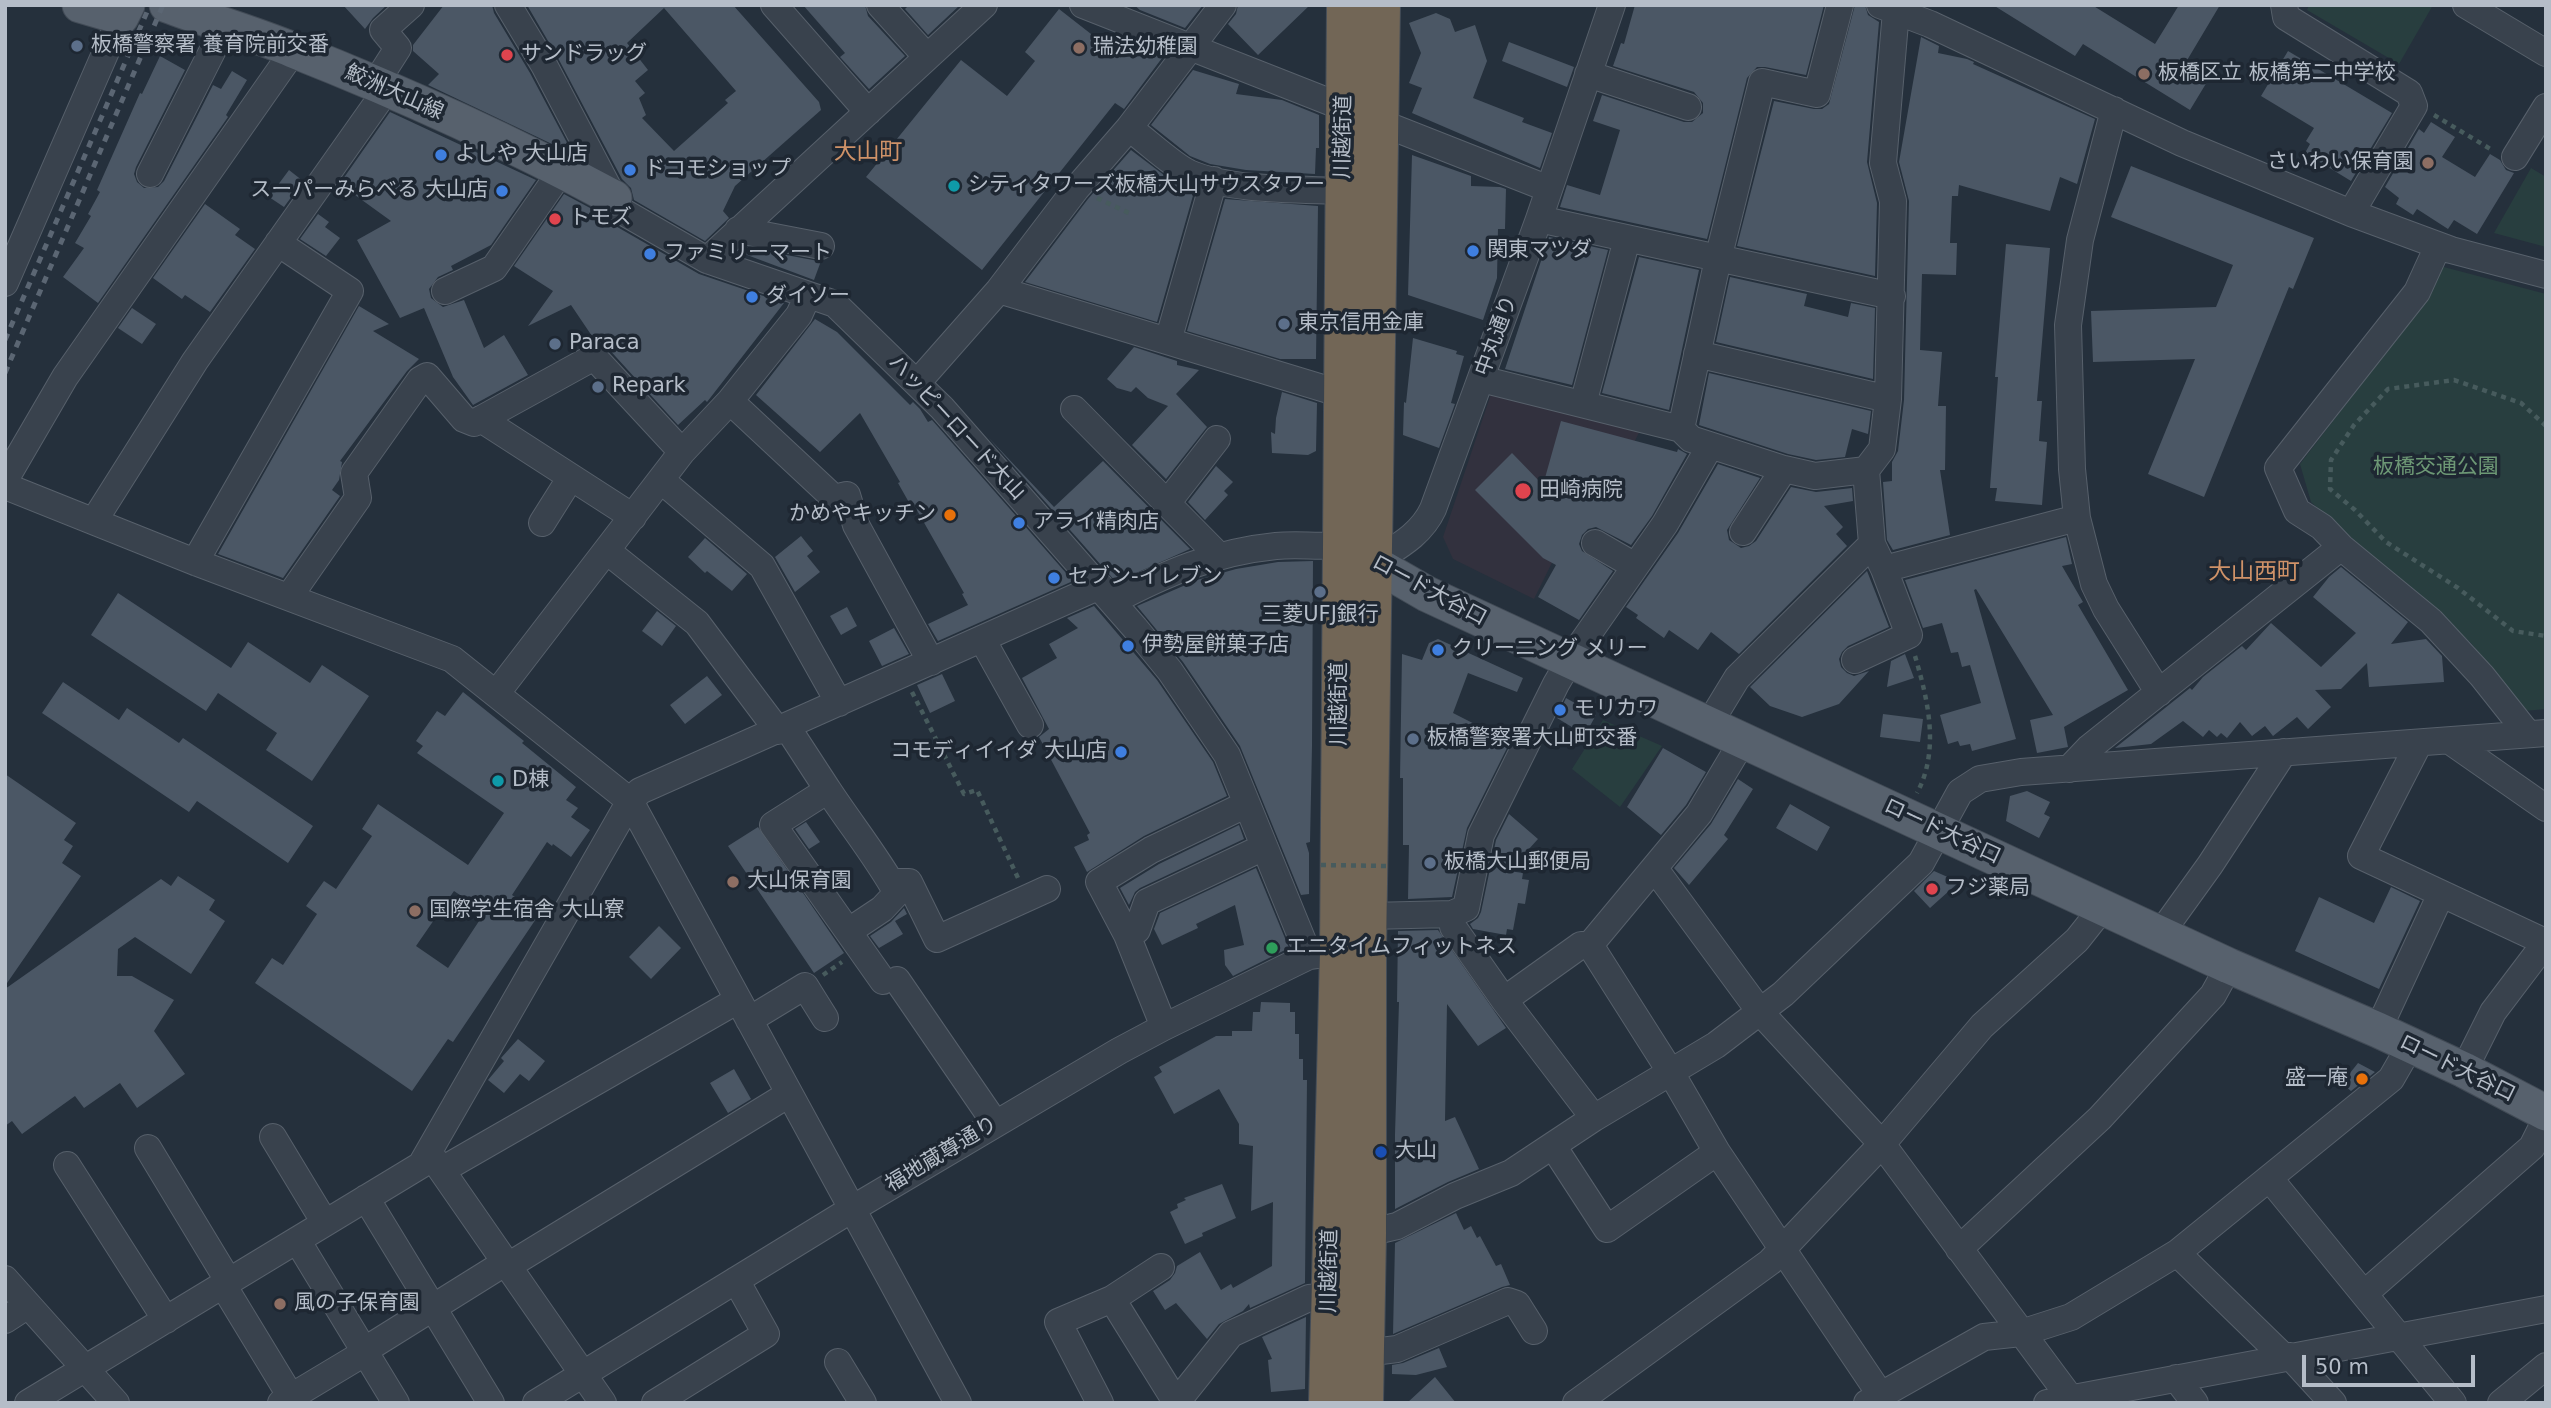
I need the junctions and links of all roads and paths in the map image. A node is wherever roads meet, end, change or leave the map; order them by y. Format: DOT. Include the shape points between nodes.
graph roads {
  1 [pos="411,5"];
  2 [pos="508,5"];
  3 [pos="774,5"];
  4 [pos="880,5"];
  5 [pos="984,5"];
  6 [pos="1083,5"];
  7 [pos="1223,5"];
  8 [pos="1346,5"];
  9 [pos="1381,5"];
  10 [pos="1612,5"];
  11 [pos="1840,5"];
  12 [pos="2284,5"];
  13 [pos="2466,5"];
  14 [pos="180,8"];
  15 [pos="1888,8"];
  16 [pos="107,9"];
  17 [pos="1935,14"];
  18 [pos="226,24"];
  19 [pos="1190,48"];
  20 [pos="294,50"];
  21 [pos="2546,53"];
  22 [pos="927,57"];
  23 [pos="1588,74"];
  24 [pos="381,87"];
  25 [pos="1688,107"];
  26 [pos="2546,107"];
  27 [pos="2114,110"];
  28 [pos="868,112"];
  29 [pos="2429,112"];
  30 [pos="1362,115"];
  31 [pos="1129,128"];
  32 [pos="2515,157"];
  33 [pos="562,170"];
  34 [pos="150,174"];
  35 [pos="1214,180"];
  36 [pos="1076,189"];
  37 [pos="1549,190"];
  38 [pos="1344,191"];
  39 [pos="614,198"];
  40 [pos="2351,213"];
  41 [pos="1131,214"];
  42 [pos="1539,219"];
  43 [pos="738,230"];
  44 [pos="1627,239"];
  45 [pos="278,243"];
  46 [pos="821,246"];
  47 [pos="2438,246"];
  48 [pos="1718,259"];
  49 [pos="707,260"];
  50 [pos="2546,275"];
  51 [pos="5,283"];
  52 [pos="999,290"];
  53 [pos="445,291"];
  54 [pos="808,295"];
  55 [pos="1892,296"];
  56 [pos="1168,341"];
  57 [pos="1697,354"];
  58 [pos="1481,379"];
  59 [pos="917,383"];
  60 [pos="1342,394"];
  61 [pos="1888,398"];
  62 [pos="730,401"];
  63 [pos="1583,404"];
  64 [pos="1074,409"];
  65 [pos="481,419"];
  66 [pos="2546,426"];
  67 [pos="1681,429"];
  68 [pos="1217,439"];
  69 [pos="1710,446"];
  70 [pos="682,452"];
  71 [pos="1784,469"];
  72 [pos="1866,470"];
  73 [pos="571,477"];
  74 [pos="5,480"];
  75 [pos="661,480"];
  76 [pos="5,486"];
  77 [pos="1168,502"];
  78 [pos="633,516"];
  79 [pos="2077,518"];
  80 [pos="94,522"];
  81 [pos="542,523"];
  82 [pos="1743,532"];
  83 [pos="1595,543"];
  84 [pos="1872,544"];
  85 [pos="2341,547"];
  86 [pos="607,551"];
  87 [pos="1357,554"];
  88 [pos="1219,555"];
  89 [pos="195,562"];
  90 [pos="1635,566"];
  91 [pos="1884,569"];
  92 [pos="1106,594"];
  93 [pos="289,597"];
  94 [pos="1909,635"];
  95 [pos="2546,636"];
  96 [pos="982,639"];
  97 [pos="1570,660"];
  98 [pos="1855,660"];
  99 [pos="931,662"];
  100 [pos="903,675"];
  101 [pos="2159,693"];
  102 [pos="496,694"];
  103 [pos="839,703"];
  104 [pos="1709,724"];
  105 [pos="1030,725"];
  106 [pos="782,729"];
  107 [pos="2537,734"];
  108 [pos="1743,740"];
  109 [pos="2450,741"];
  110 [pos="2419,743"];
  111 [pos="2284,752"];
  112 [pos="2069,769"];
  113 [pos="828,790"];
  114 [pos="1916,795"];
  115 [pos="631,801"];
  116 [pos="1247,804"];
  117 [pos="2546,808"];
  118 [pos="1938,831"];
  119 [pos="1264,847"];
  120 [pos="1321,865"];
  121 [pos="1388,866"];
  122 [pos="1655,869"];
  123 [pos="891,882"];
  124 [pos="1037,894"];
  125 [pos="2441,894"];
  126 [pos="2104,906"];
  127 [pos="1452,914"];
  128 [pos="2161,933"];
  129 [pos="1127,935"];
  130 [pos="855,940"];
  131 [pos="2545,942"];
  132 [pos="1346,944"];
  133 [pos="1590,945"];
  134 [pos="2229,966"];
  135 [pos="805,986"];
  136 [pos="1504,1000"];
  137 [pos="744,1010"];
  138 [pos="1761,1013"];
  139 [pos="825,1018"];
  140 [pos="1164,1027"];
  141 [pos="2378,1030"];
  142 [pos="2410,1046"];
  143 [pos="2465,1070"];
  144 [pos="1670,1071"];
  145 [pos="789,1094"];
  146 [pos="2546,1113"];
  147 [pos="1594,1118"];
  148 [pos="2546,1119"];
  149 [pos="995,1123"];
  150 [pos="273,1137"];
  151 [pos="1882,1144"];
  152 [pos="1553,1146"];
  153 [pos="148,1147"];
  154 [pos="1717,1152"];
  155 [pos="435,1160"];
  156 [pos="67,1165"];
  157 [pos="2270,1179"];
  158 [pos="366,1198"];
  159 [pos="852,1209"];
  160 [pos="325,1223"];
  161 [pos="1367,1233"];
  162 [pos="298,1240"];
  163 [pos="1959,1249"];
  164 [pos="1781,1250"];
  165 [pos="2177,1253"];
  166 [pos="507,1264"];
  167 [pos="1161,1267"];
  168 [pos="5,1279"];
  169 [pos="736,1280"];
  170 [pos="226,1283"];
  171 [pos="2364,1294"];
  172 [pos="1329,1296"];
  173 [pos="1112,1299"];
  174 [pos="28,1305"];
  175 [pos="434,1307"];
  176 [pos="2546,1309"];
  177 [pos="5,1320"];
  178 [pos="166,1320"];
  179 [pos="1534,1331"];
  180 [pos="2021,1333"];
  181 [pos="2396,1336"];
  182 [pos="366,1351"];
  183 [pos="1365,1353"];
  184 [pos="2287,1357"];
  185 [pos="838,1362"];
  186 [pos="2546,1366"];
  187 [pos="86,1368"];
  188 [pos="582,1374"];
  189 [pos="2176,1378"];
  190 [pos="1873,1399"];
  191 [pos="286,1400"];
  192 [pos="2064,1401"];
  193 [pos="1176,1402"];
  194 [pos="28,1403"];
  195 [pos="116,1403"];
  196 [pos="396,1403"];
  197 [pos="491,1403"];
  198 [pos="536,1403"];
  199 [pos="603,1403"];
  200 [pos="655,1403"];
  201 [pos="863,1403"];
  202 [pos="958,1403"];
  203 [pos="1100,1403"];
  204 [pos="1328,1403"];
  205 [pos="1364,1403"];
  206 [pos="1576,1403"];
  207 [pos="2195,1403"];
  208 [pos="2333,1403"];
  209 [pos="2453,1403"];
  210 [pos="2501,1403"];
  1 -- 24 [label="street" via="383,30 398,48"];
  2 -- 39 [label="street, ハッピーロード大山"];
  3 -- 28 [label="street"];
  4 -- 22 [label="street"];
  5 -- 22 [label="street"];
  6 -- 19 [label="street"];
  7 -- 19 [label="street"];
  8 -- 30 [label="highway, 川越街道"];
  9 -- 30 [label="highway, 川越街道"];
  10 -- 23 [label="street, 中丸通り"];
  11 -- 48 [label="street" via="1817,94 1762,82"];
  12 -- 40 [label="street" via="2286,17 2409,93 2414,106"];
  13 -- 21 [label="street"];
  14 -- 18 [label="main road, 鮫洲大山線"];
  15 -- 17 [label="street"];
  15 -- 55 [label="street" via="1883,163 1893,201"];
  16 -- 51 [label="street"];
  17 -- 27 [label="street"];
  18 -- 20 [label="main road, 鮫洲大山線"];
  18 -- 34 [label="street"];
  19 -- 30 [label="street"];
  19 -- 31 [label="street"];
  20 -- 24 [label="main road, 鮫洲大山線"];
  20 -- 74 [label="street" via="65,377"];
  22 -- 28 [label="street"];
  23 -- 25 [label="street"];
  23 -- 37 [label="street, 中丸通り"];
  24 -- 33 [label="main road, 鮫洲大山線"];
  24 -- 45 [label="street"];
  26 -- 32 [label="street"];
  27 -- 40 [label="street"];
  27 -- 79 [label="street" via="2080,240 2068,325 2071,468"];
  28 -- 43 [label="street"];
  29 -- 32 [label="path" via="2512,162"];
  30 -- 37 [label="street"];
  30 -- 38 [label="highway, 川越街道"];
  30 -- 87 [label="highway, 川越街道"];
  31 -- 35 [label="street" via="1188,172"];
  31 -- 36 [label="street"];
  33 -- 39 [label="main road, 鮫洲大山線"];
  33 -- 53 [label="street" via="494,268"];
  35 -- 38 [label="street"];
  35 -- 56 [label="street"];
  36 -- 41 [label="path"];
  36 -- 52 [label="street"];
  37 -- 42 [label="street, 中丸通り"];
  38 -- 60 [label="highway, 川越街道"];
  39 -- 49 [label="street, ハッピーロード大山" via="620,211"];
  40 -- 47 [label="street"];
  42 -- 44 [label="street"];
  42 -- 58 [label="street, 中丸通り"];
  43 -- 46 [label="street"];
  43 -- 49 [label="street"];
  44 -- 48 [label="street"];
  44 -- 63 [label="street"];
  45 -- 80 [label="street" via="195,360"];
  45 -- 89 [label="street" via="350,290"];
  47 -- 50 [label="street"];
  47 -- 85 [label="street" via="2417,292 2278,468 2297,511"];
  48 -- 55 [label="street"];
  48 -- 57 [label="street"];
  49 -- 54 [label="street, ハッピーロード大山"];
  52 -- 56 [label="street"];
  52 -- 59 [label="street"];
  54 -- 59 [label="street, ハッピーロード大山" via="835,304"];
  54 -- 62 [label="street" via="799,315"];
  55 -- 61 [label="street"];
  56 -- 60 [label="street"];
  57 -- 61 [label="street"];
  57 -- 67 [label="street"];
  58 -- 63 [label="street"];
  58 -- 87 [label="street, 中丸通り" via="1427,522 1417,533"];
  59 -- 92 [label="street, ハッピーロード大山"];
  60 -- 87 [label="highway, 川越街道"];
  61 -- 72 [label="street" via="1882,449"];
  62 -- 70 [label="street"];
  62 -- 99 [label="street" via="834,498 846,495 856,525"];
  63 -- 67 [label="street"];
  64 -- 77 [label="street"];
  65 -- 70 [label="street" via="594,357"];
  65 -- 73 [label="street"];
  65 -- 93 [label="street" via="474,423 464,419 427,376 420,380 354,473 358,498"];
  66 -- 95 [label="path" via="2521,403 2454,380 2388,388 2354,425 2331,460 2330,489 2386,542 2458,588 2513,631"];
  67 -- 69 [label="street" via="1691,439"];
  68 -- 77 [label="street"];
  69 -- 71 [label="street"];
  69 -- 90 [label="street"];
  70 -- 75 [label="street"];
  71 -- 72 [label="street" via="1815,476"];
  71 -- 82 [label="street"];
  72 -- 84 [label="street"];
  73 -- 78 [label="street"];
  73 -- 81 [label="street"];
  75 -- 78 [label="street"];
  75 -- 103 [label="street" via="762,566"];
  76 -- 80 [label="street"];
  77 -- 88 [label="street"];
  78 -- 86 [label="street"];
  79 -- 91 [label="street"];
  79 -- 101 [label="street" via="2094,584"];
  80 -- 89 [label="street"];
  83 -- 90 [label="street"];
  84 -- 91 [label="street"];
  84 -- 104 [label="street" via="1737,678"];
  85 -- 101 [label="street"];
  85 -- 107 [label="street" via="2431,621"];
  86 -- 102 [label="street"];
  86 -- 106 [label="street" via="697,623"];
  87 -- 88 [label="street" via="1278,546"];
  87 -- 97 [label="main road, ロード大谷口" via="1420,591"];
  87 -- 132 [label="highway, 川越街道"];
  88 -- 92 [label="street"];
  89 -- 93 [label="street"];
  90 -- 97 [label="street"];
  91 -- 94 [label="street"];
  92 -- 96 [label="street"];
  92 -- 116 [label="street, ハッピーロード大山" via="1170,671 1227,755"];
  93 -- 102 [label="street" via="452,659"];
  94 -- 98 [label="street"];
  94 -- 114 [label="path" via="1928,702 1930,754"];
  96 -- 99 [label="street"];
  96 -- 105 [label="street"];
  97 -- 104 [label="main road, ロード大谷口"];
  97 -- 127 [label="street" via="1481,835 1466,908"];
  99 -- 100 [label="street"];
  100 -- 103 [label="street"];
  100 -- 124 [label="path" via="964,794 977,790"];
  101 -- 112 [label="street" via="2089,747"];
  102 -- 115 [label="street"];
  103 -- 106 [label="street"];
  104 -- 108 [label="main road, ロード大谷口"];
  106 -- 113 [label="street"];
  106 -- 115 [label="street" via="640,791"];
  107 -- 109 [label="street"];
  108 -- 118 [label="main road, ロード大谷口"];
  108 -- 122 [label="street" via="1699,814"];
  109 -- 110 [label="street"];
  109 -- 117 [label="street"];
  110 -- 111 [label="street"];
  110 -- 125 [label="street" via="2361,856"];
  111 -- 112 [label="street"];
  111 -- 128 [label="street"];
  112 -- 118 [label="street" via="1980,779 1959,792"];
  113 -- 123 [label="street"];
  113 -- 130 [label="street" via="773,825"];
  115 -- 137 [label="street"];
  115 -- 155 [label="street"];
  116 -- 119 [label="street, ハッピーロード大山"];
  116 -- 129 [label="street" via="1151,850 1098,882"];
  118 -- 126 [label="main road, ロード大谷口"];
  118 -- 138 [label="street" via="1921,863"];
  119 -- 129 [label="street" via="1147,902 1137,930"];
  119 -- 132 [label="street, ハッピーロード大山"];
  120 -- 121 [label="path, bridge"];
  122 -- 133 [label="street"];
  122 -- 138 [label="street"];
  123 -- 124 [label="street" via="909,882 937,939"];
  123 -- 130 [label="street" via="897,893"];
  125 -- 131 [label="street"];
  125 -- 141 [label="street"];
  126 -- 128 [label="main road, ロード大谷口"];
  126 -- 151 [label="street" via="2077,940 1982,1026"];
  127 -- 132 [label="street"];
  127 -- 136 [label="street" via="1453,927"];
  128 -- 134 [label="main road, ロード大谷口"];
  129 -- 140 [label="street"];
  130 -- 135 [label="path"];
  130 -- 149 [label="street"];
  131 -- 143 [label="street" via="2493,1012"];
  132 -- 140 [label="street, 福地蔵尊通り"];
  132 -- 161 [label="highway, 川越街道"];
  132 -- 172 [label="highway, 川越街道"];
  133 -- 136 [label="street" via="1581,945"];
  133 -- 144 [label="street"];
  134 -- 141 [label="main road, ロード大谷口"];
  134 -- 163 [label="street" via="2213,995 2100,1118"];
  135 -- 137 [label="street"];
  135 -- 139 [label="street"];
  136 -- 147 [label="street"];
  137 -- 145 [label="street"];
  137 -- 155 [label="street"];
  138 -- 144 [label="street"];
  138 -- 151 [label="street"];
  140 -- 149 [label="street, 福地蔵尊通り"];
  141 -- 142 [label="main road, ロード大谷口"];
  142 -- 143 [label="main road, ロード大谷口"];
  142 -- 157 [label="street" via="2391,1079"];
  143 -- 146 [label="main road, ロード大谷口"];
  144 -- 147 [label="street"];
  144 -- 154 [label="street"];
  145 -- 159 [label="street"];
  145 -- 166 [label="street"];
  147 -- 152 [label="street"];
  148 -- 171 [label="street" via="2532,1147"];
  149 -- 159 [label="street, 福地蔵尊通り"];
  150 -- 160 [label="street"];
  151 -- 163 [label="street"];
  151 -- 164 [label="street"];
  152 -- 154 [label="street" via="1607,1229"];
  152 -- 161 [label="street" via="1511,1173 1397,1226"];
  153 -- 170 [label="street"];
  154 -- 164 [label="street"];
  155 -- 158 [label="street"];
  155 -- 166 [label="street"];
  156 -- 178 [label="street"];
  157 -- 165 [label="street"];
  157 -- 171 [label="street"];
  158 -- 160 [label="street"];
  158 -- 175 [label="street"];
  159 -- 169 [label="street, 福地蔵尊通り"];
  159 -- 202 [label="street"];
  160 -- 162 [label="street"];
  161 -- 183 [label="highway, 川越街道"];
  162 -- 170 [label="street"];
  162 -- 182 [label="street"];
  163 -- 180 [label="street"];
  164 -- 190 [label="street"];
  164 -- 206 [label="street"];
  165 -- 180 [label="street" via="2071,1317"];
  165 -- 184 [label="street"];
  166 -- 175 [label="street"];
  166 -- 188 [label="street"];
  167 -- 173 [label="street"];
  168 -- 174 [label="street"];
  169 -- 188 [label="street, 福地蔵尊通り"];
  169 -- 200 [label="street" via="766,1334"];
  170 -- 178 [label="street"];
  170 -- 191 [label="street"];
  171 -- 181 [label="street"];
  172 -- 193 [label="street" via="1309,1298 1231,1334"];
  172 -- 204 [label="highway, 川越街道"];
  173 -- 193 [label="street"];
  173 -- 203 [label="street" via="1058,1322"];
  174 -- 177 [label="street"];
  174 -- 187 [label="street"];
  175 -- 182 [label="street"];
  175 -- 197 [label="street"];
  176 -- 181 [label="street"];
  178 -- 187 [label="street"];
  179 -- 183 [label="street" via="1517,1304 1508,1301 1396,1349"];
  180 -- 190 [label="street" via="1984,1337"];
  180 -- 192 [label="street"];
  181 -- 184 [label="street"];
  181 -- 209 [label="street"];
  182 -- 191 [label="street"];
  182 -- 196 [label="street"];
  183 -- 205 [label="highway, 川越街道"];
  184 -- 189 [label="street"];
  184 -- 208 [label="street"];
  185 -- 201 [label="street"];
  186 -- 210 [label="street"];
  187 -- 194 [label="street"];
  187 -- 195 [label="street"];
  188 -- 198 [label="street, 福地蔵尊通り"];
  188 -- 199 [label="street"];
  189 -- 192 [label="street"];
  189 -- 207 [label="street"];
}
